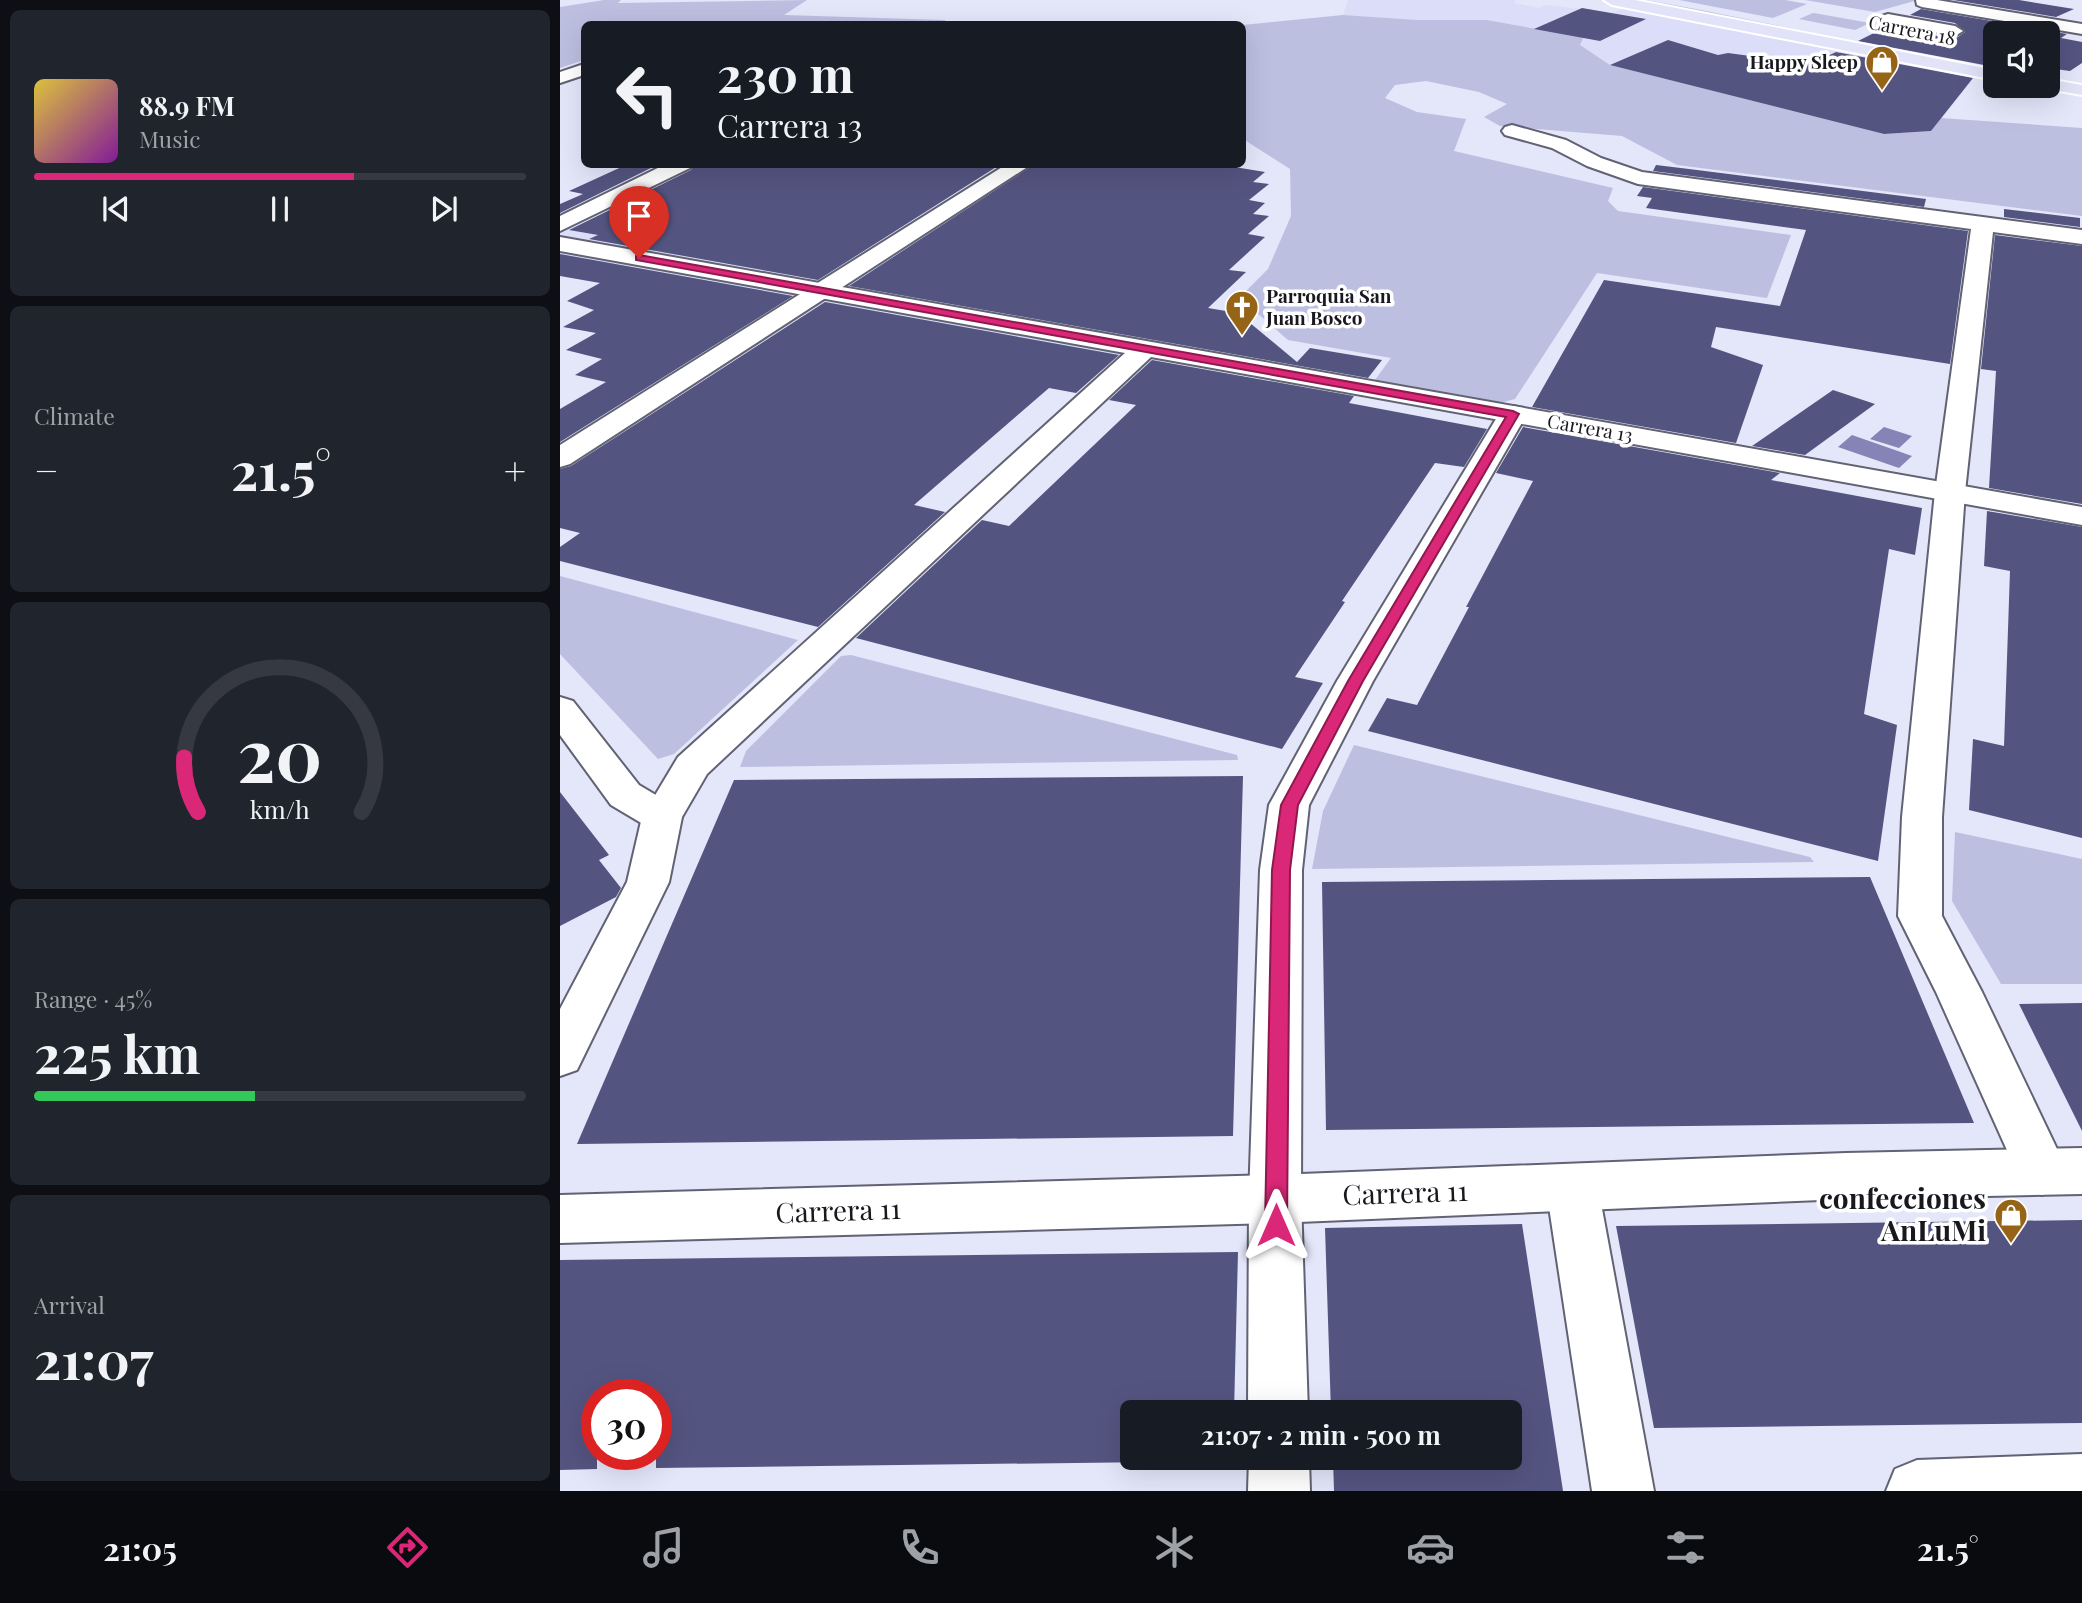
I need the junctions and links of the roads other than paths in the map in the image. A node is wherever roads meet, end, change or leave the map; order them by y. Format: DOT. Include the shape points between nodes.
graph roads {
  1 [pos="1612,0"];
  2 [pos="1656,0"];
  3 [pos="1924,1"];
  4 [pos="2082,29"];
  5 [pos="1968,33"];
  6 [pos="1983,66"];
  7 [pos="581,70"];
  8 [pos="1983,73"];
  9 [pos="560,78"];
  10 [pos="2060,78"];
  11 [pos="2082,82"];
  12 [pos="2060,86"];
  13 [pos="2082,90"];
  14 [pos="1511,131"];
  15 [pos="675,168"];
  16 [pos="1016,168"];
  17 [pos="560,224"];
  18 [pos="1983,224"];
  19 [pos="2082,237"];
  20 [pos="560,244"];
  21 [pos="824,289"];
  22 [pos="1146,348"];
  23 [pos="1513,414"];
  24 [pos="560,458"];
  25 [pos="1950,492"];
  26 [pos="2082,516"];
  27 [pos="560,709"];
  28 [pos="662,817"];
  29 [pos="560,1056"];
  30 [pos="2062,1172"];
  31 [pos="1572,1187"];
  32 [pos="1275,1199"];
  33 [pos="560,1219"];
  34 [pos="1278,1400"];
  35 [pos="1279,1470"];
  36 [pos="2082,1485"];
  37 [pos="1279,1491"];
  38 [pos="1623,1491"];
  39 [pos="1917,1491"];
  1 -- 8 [label="main road, Carrera 18"];
  2 -- 6 [label="main road, Carrera 18"];
  3 -- 4 [label="street"];
  3 -- 5 [label="street" via="1888,19"];
  7 -- 9 [label="street"];
  10 -- 11 [label="main road"];
  12 -- 13 [label="main road"];
  14 -- 18 [label="street" via="1559,144 1638,178"];
  15 -- 17 [label="street"];
  16 -- 21 [label="street"];
  18 -- 19 [label="street"];
  18 -- 25 [label="street"];
  20 -- 21 [label="street, Carrera 13"];
  21 -- 22 [label="street, Carrera 13"];
  21 -- 24 [label="street"];
  22 -- 23 [label="street, Carrera 13"];
  22 -- 28 [label="street" via="692,766"];
  23 -- 25 [label="street, Carrera 13"];
  23 -- 32 [label="street" via="1355,681 1289,805 1281,870"];
  25 -- 26 [label="street, Carrera 13"];
  25 -- 30 [label="street" via="1922,817 1920,916"];
  27 -- 28 [label="street" via="625,795"];
  28 -- 29 [label="street" via="648,882"];
  30 -- 31 [label="street, Carrera 11"];
  31 -- 32 [label="street, Carrera 11"];
  31 -- 38 [label="street"];
  32 -- 33 [label="street, Carrera 11"];
  32 -- 34 [label="street"];
  35 -- 37 [label="street"];
  36 -- 39 [label="street"];
}
